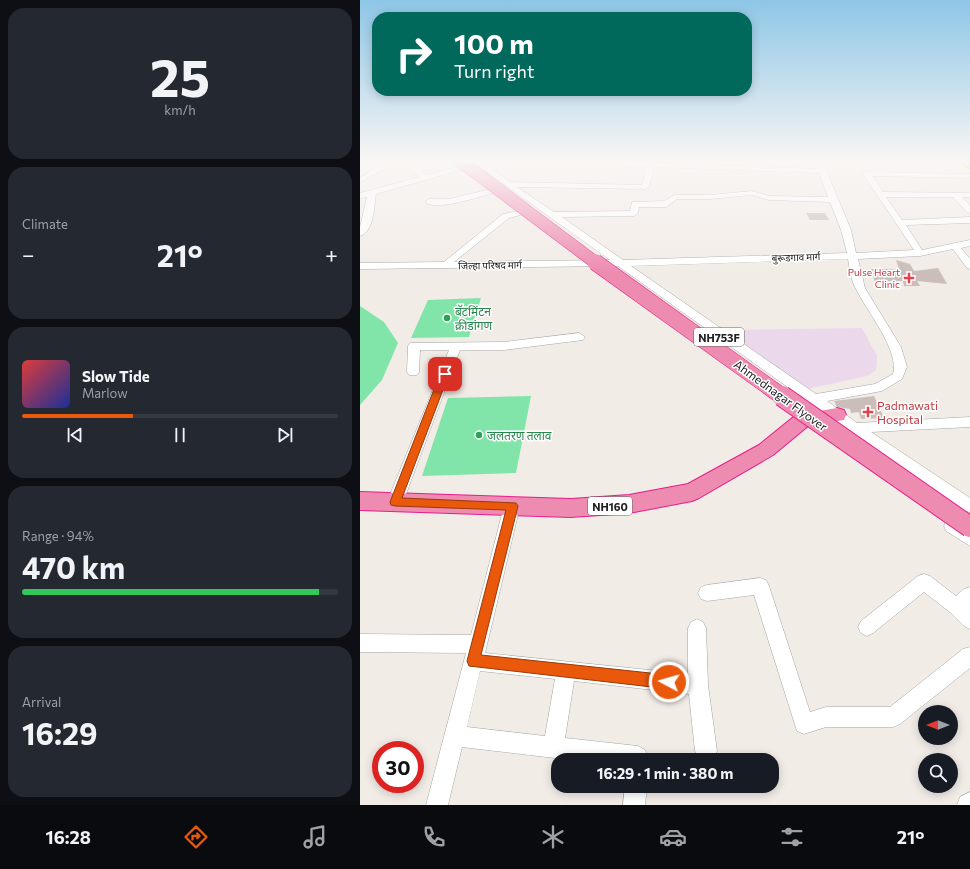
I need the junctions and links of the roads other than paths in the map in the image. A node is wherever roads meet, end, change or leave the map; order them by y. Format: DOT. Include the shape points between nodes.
graph roads {
  1 [pos="371,198"];
  2 [pos="466,198"];
  3 [pos="501,198"];
  4 [pos="516,198"];
  5 [pos="520,198"];
  6 [pos="527,198"];
  7 [pos="674,198"];
  8 [pos="768,198"];
  9 [pos="883,198"];
  10 [pos="957,198"];
  11 [pos="833,200"];
  12 [pos="429,202"];
  13 [pos="970,210"];
  14 [pos="521,212"];
  15 [pos="553,215"];
  16 [pos="970,220"];
  17 [pos="900,223"];
  18 [pos="360,233"];
  19 [pos="970,243"];
  20 [pos="955,246"];
  21 [pos="920,253"];
  22 [pos="853,256"];
  23 [pos="620,263"];
  24 [pos="591,264"];
  25 [pos="447,265"];
  26 [pos="360,266"];
  27 [pos="970,266"];
  28 [pos="580,337"];
  29 [pos="456,346"];
  30 [pos="413,372"];
  31 [pos="815,399"];
  32 [pos="837,414"];
  33 [pos="970,422"];
  34 [pos="811,425"];
  35 [pos="855,427"];
  36 [pos="360,501"];
  37 [pos="395,502"];
  38 [pos="512,506"];
  39 [pos="970,506"];
  40 [pos="970,512"];
  41 [pos="970,527"];
  42 [pos="970,539"];
  43 [pos="707,593"];
  44 [pos="970,595"];
  45 [pos="957,607"];
  46 [pos="970,620"];
  47 [pos="867,626"];
  48 [pos="697,628"];
  49 [pos="360,643"];
  50 [pos="475,653"];
  51 [pos="970,656"];
  52 [pos="566,671"];
  53 [pos="698,685"];
  54 [pos="454,736"];
  55 [pos="553,748"];
  56 [pos="706,752"];
  57 [pos="600,753"];
  58 [pos="635,793"];
  59 [pos="437,805"];
  60 [pos="634,805"];
  1 -- 18 [label="street" via="366,225"];
  2 -- 12 [label="street" via="449,202"];
  3 -- 14 [label="street"];
  4 -- 41 [label="highway, Ahmednagar Flyover / NH753F, bridge" via="641,296"];
  5 -- 40 [label="highway, Ahmednagar Flyover / NH753F"];
  6 -- 15 [label="street"];
  7 -- 15 [label="street" via="666,204 635,204 634,213"];
  8 -- 11 [label="street"];
  9 -- 17 [label="street"];
  10 -- 13 [label="street"];
  11 -- 22 [label="street" via="846,230"];
  14 -- 24 [label="street"];
  14 -- 25 [label="street" via="506,216 452,258"];
  15 -- 23 [label="street"];
  16 -- 17 [label="street"];
  17 -- 21 [label="street"];
  19 -- 20 [label="street, बुरूडगाव मार्ग"];
  20 -- 21 [label="street, बुरूडगाव मार्ग"];
  20 -- 27 [label="street"];
  21 -- 22 [label="street, बुरूडगाव मार्ग"];
  22 -- 23 [label="street, बुरूडगाव मार्ग"];
  22 -- 31 [label="street" via="860,288 895,347 901,367 898,376 878,388"];
  23 -- 24 [label="street, जिल्हा परिषद मार्ग"];
  23 -- 31 [label="street"];
  24 -- 25 [label="street, जिल्हा परिषद मार्ग"];
  24 -- 34 [label="street"];
  25 -- 26 [label="street, जिल्हा परिषद मार्ग"];
  28 -- 29 [label="street" via="504,346"];
  29 -- 30 [label="street" via="414,346"];
  29 -- 37 [label="street"];
  31 -- 32 [label="street"];
  32 -- 34 [label="highway, NH160"];
  32 -- 35 [label="street"];
  33 -- 35 [label="street"];
  34 -- 35 [label="street"];
  34 -- 38 [label="highway, NH160" via="692,492 630,504 571,508"];
  34 -- 42 [label="street"];
  35 -- 39 [label="street"];
  36 -- 37 [label="highway, NH160"];
  37 -- 38 [label="highway, NH160"];
  38 -- 50 [label="street"];
  43 -- 51 [label="street" via="760,586 804,724 826,717 893,717"];
  44 -- 45 [label="street"];
  45 -- 46 [label="street"];
  45 -- 47 [label="street" via="924,582"];
  48 -- 53 [label="street"];
  49 -- 50 [label="street"];
  50 -- 52 [label="street"];
  50 -- 54 [label="street"];
  52 -- 53 [label="street"];
  52 -- 55 [label="street"];
  53 -- 56 [label="street"];
  54 -- 55 [label="street"];
  54 -- 59 [label="street"];
  55 -- 57 [label="street"];
  58 -- 60 [label="street"];
}
